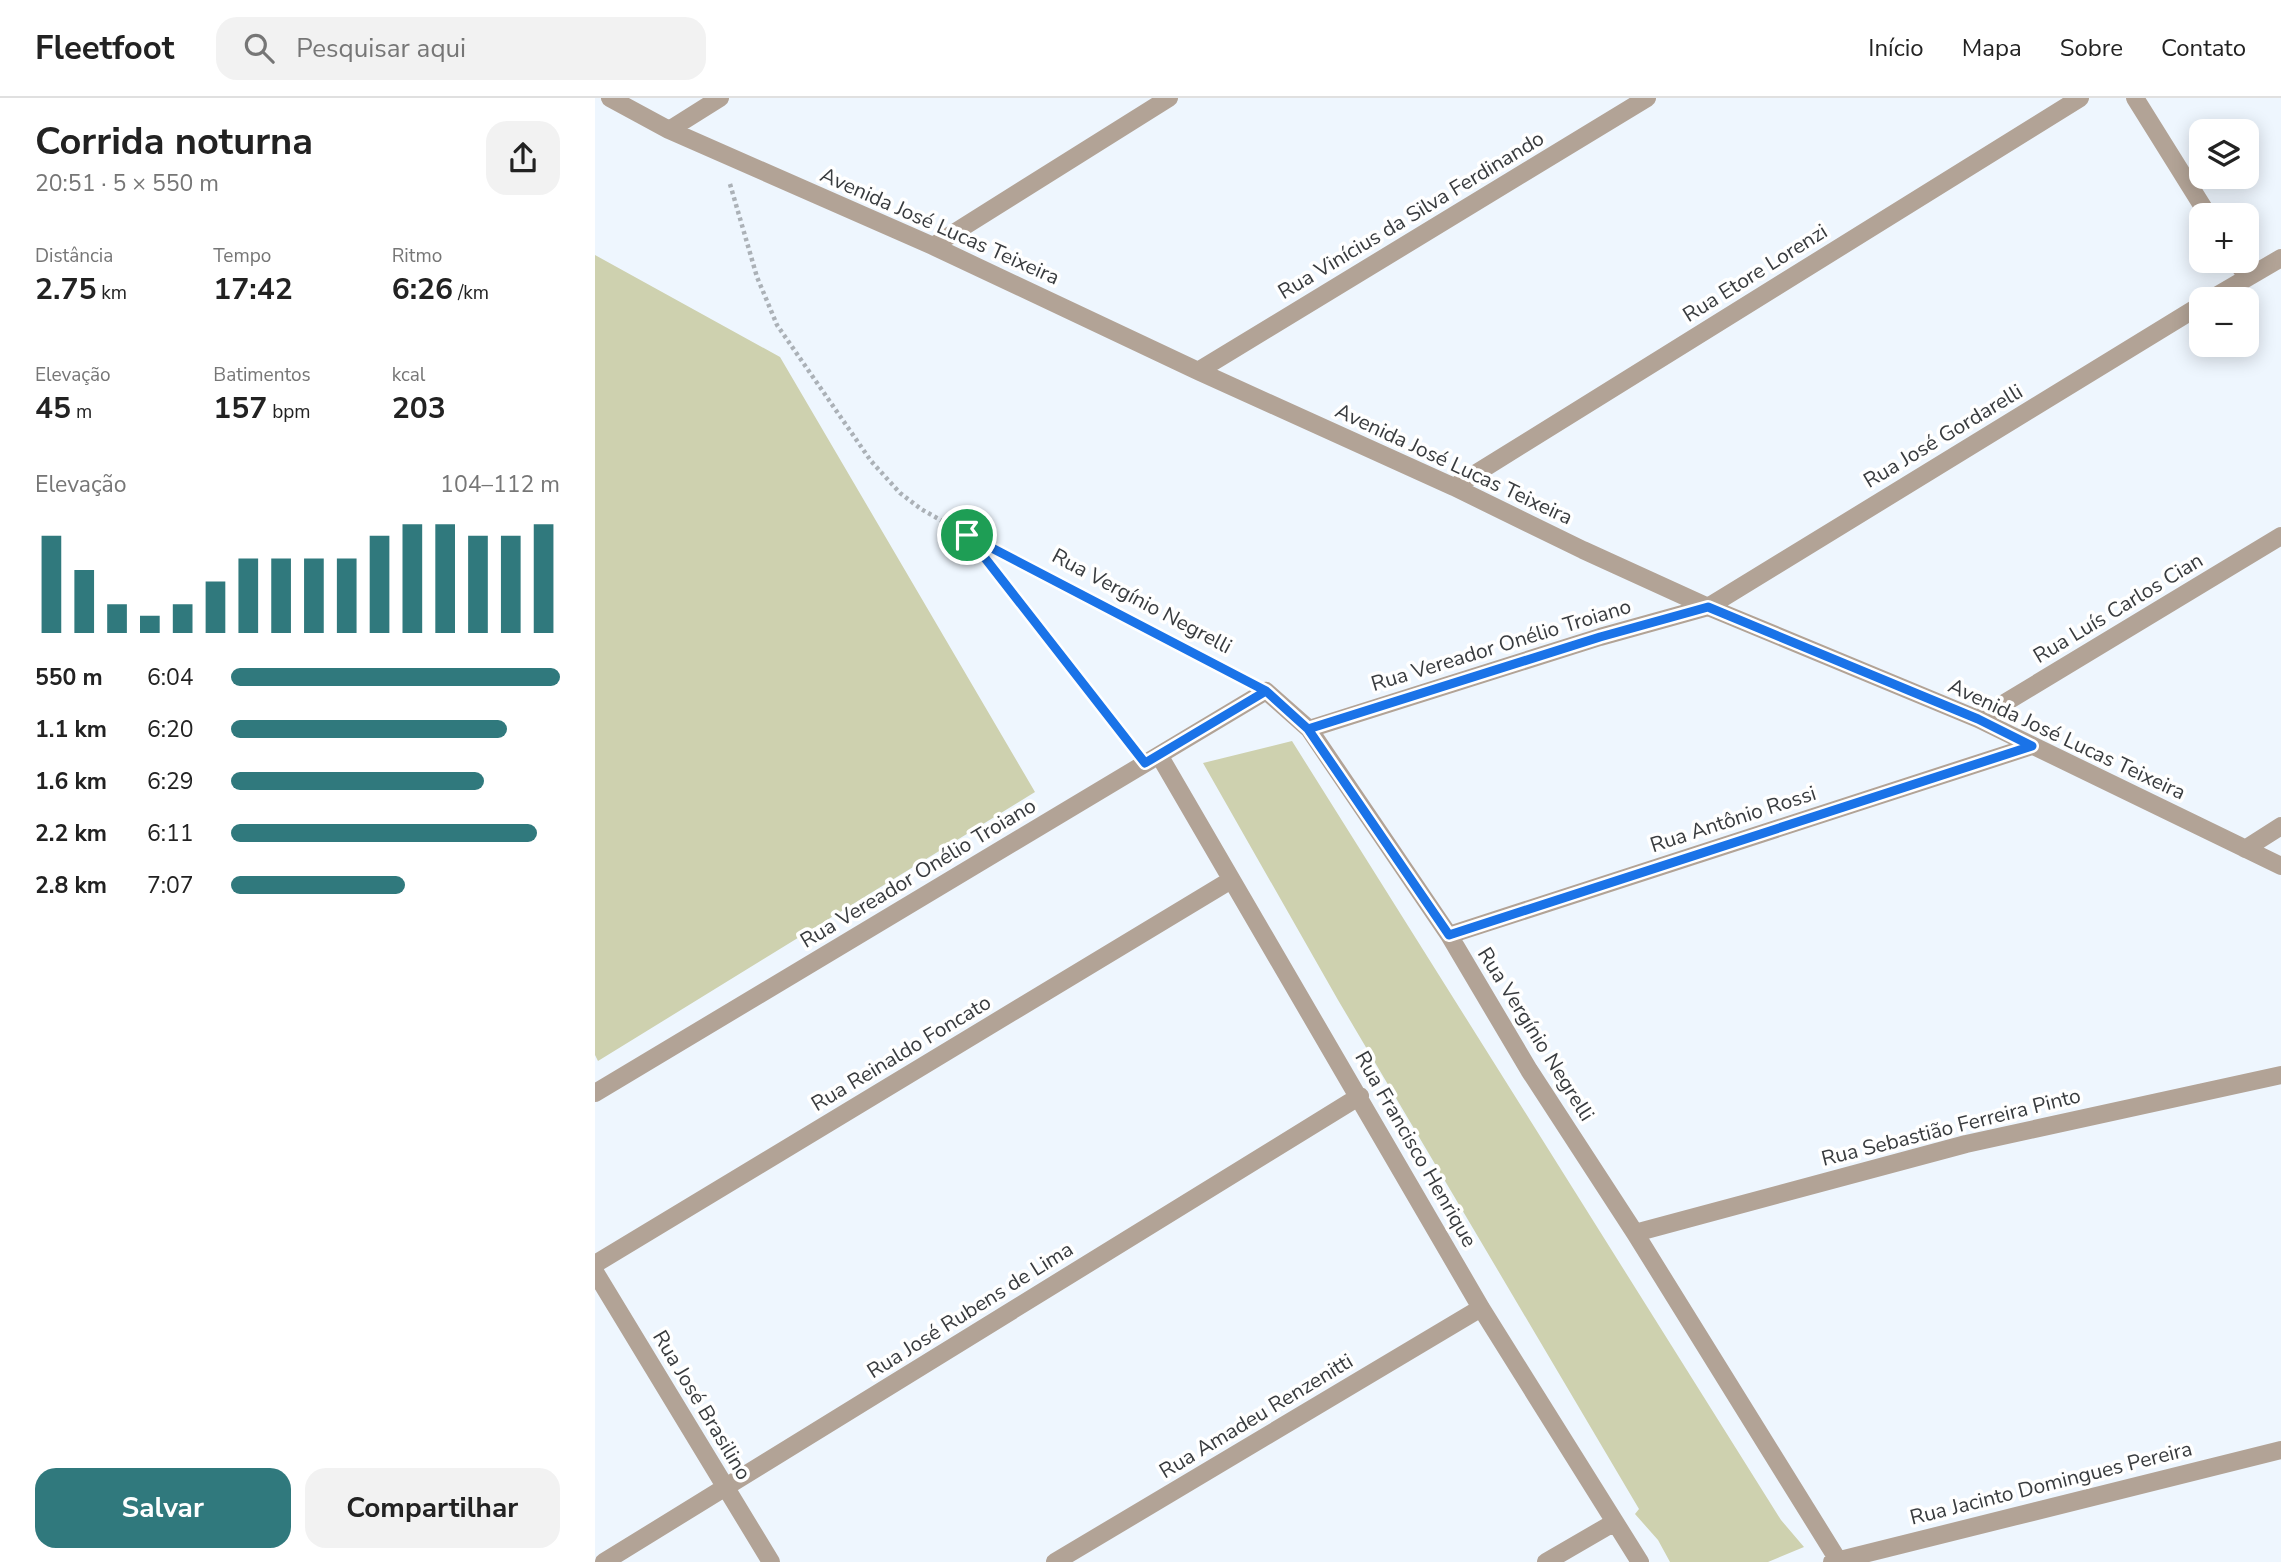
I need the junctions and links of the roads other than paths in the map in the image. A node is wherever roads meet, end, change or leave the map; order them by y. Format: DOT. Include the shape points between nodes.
graph roads {
  1 [pos="610,98"];
  2 [pos="720,98"];
  3 [pos="1170,98"];
  4 [pos="1647,98"];
  5 [pos="2080,98"];
  6 [pos="2135,98"];
  7 [pos="669,130"];
  8 [pos="2201,203"];
  9 [pos="933,246"];
  10 [pos="2281,258"];
  11 [pos="2244,273"];
  12 [pos="2247,278"];
  13 [pos="2232,287"];
  14 [pos="2189,312"];
  15 [pos="1198,371"];
  16 [pos="1454,487"];
  17 [pos="2281,536"];
  18 [pos="1708,607"];
  19 [pos="1266,691"];
  20 [pos="1978,719"];
  21 [pos="1308,729"];
  22 [pos="2032,746"];
  23 [pos="1152,759"];
  24 [pos="2281,826"];
  25 [pos="2245,849"];
  26 [pos="2281,866"];
  27 [pos="1231,880"];
  28 [pos="1449,935"];
  29 [pos="2281,1075"];
  30 [pos="595,1093"];
  31 [pos="1360,1097"];
  32 [pos="1635,1233"];
  33 [pos="595,1264"];
  34 [pos="595,1272"];
  35 [pos="1481,1308"];
  36 [pos="2281,1450"];
  37 [pos="726,1487"];
  38 [pos="1615,1522"];
  39 [pos="1835,1561"];
  40 [pos="604,1562"];
  41 [pos="771,1562"];
  42 [pos="1055,1562"];
  43 [pos="1546,1562"];
  44 [pos="1640,1562"];
  1 -- 7 [label="street, Avenida José Lucas Teixeira"];
  2 -- 7 [label="street"];
  3 -- 9 [label="street"];
  4 -- 15 [label="street, Rua Vinícius da Silva Ferdinando"];
  5 -- 16 [label="street, Rua Etore Lorenzi"];
  6 -- 8 [label="street"];
  7 -- 9 [label="street, Avenida José Lucas Teixeira"];
  9 -- 15 [label="street, Avenida José Lucas Teixeira"];
  10 -- 12 [label="street"];
  11 -- 12 [label="street"];
  12 -- 13 [label="street"];
  14 -- 18 [label="street, Rua José Gordarelli"];
  15 -- 16 [label="street, Avenida José Lucas Teixeira"];
  16 -- 18 [label="street, Avenida José Lucas Teixeira"];
  17 -- 20 [label="street, Rua Luís Carlos Cian"];
  18 -- 20 [label="street, Avenida José Lucas Teixeira"];
  18 -- 21 [label="street, Rua Vereador Onélio Troiano"];
  19 -- 21 [label="street, Rua Vergínio Negrelli"];
  19 -- 23 [label="street, Rua Vereador Onélio Troiano"];
  20 -- 22 [label="street, Avenida José Lucas Teixeira"];
  21 -- 28 [label="street, Rua Vergínio Negrelli"];
  22 -- 25 [label="street, Avenida José Lucas Teixeira"];
  22 -- 28 [label="street, Rua Antônio Rossi"];
  23 -- 27 [label="street, Rua Francisco Henrique"];
  23 -- 30 [label="street, Rua Vereador Onélio Troiano"];
  24 -- 25 [label="street"];
  25 -- 26 [label="street, Avenida José Lucas Teixeira"];
  27 -- 31 [label="street, Rua Francisco Henrique"];
  27 -- 33 [label="street, Rua Reinaldo Foncato"];
  28 -- 32 [label="street, Rua Vergínio Negrelli" via="1529,1070"];
  29 -- 32 [label="street, Rua Sebastião Ferreira Pinto" via="1966,1143"];
  31 -- 35 [label="street, Rua Francisco Henrique"];
  31 -- 37 [label="street, Rua José Rubens de Lima"];
  32 -- 39 [label="street, Rua Vergínio Negrelli"];
  34 -- 37 [label="street, Rua José Brasilino"];
  35 -- 38 [label="street, Rua Francisco Henrique"];
  35 -- 42 [label="street, Rua Amadeu Renzenitti"];
  36 -- 39 [label="street, Rua Jacinto Domingues Pereira"];
  37 -- 40 [label="street, Rua José Rubens de Lima"];
  37 -- 41 [label="street, Rua José Brasilino"];
  38 -- 43 [label="street"];
  38 -- 44 [label="street, Rua Francisco Henrique"];
}
